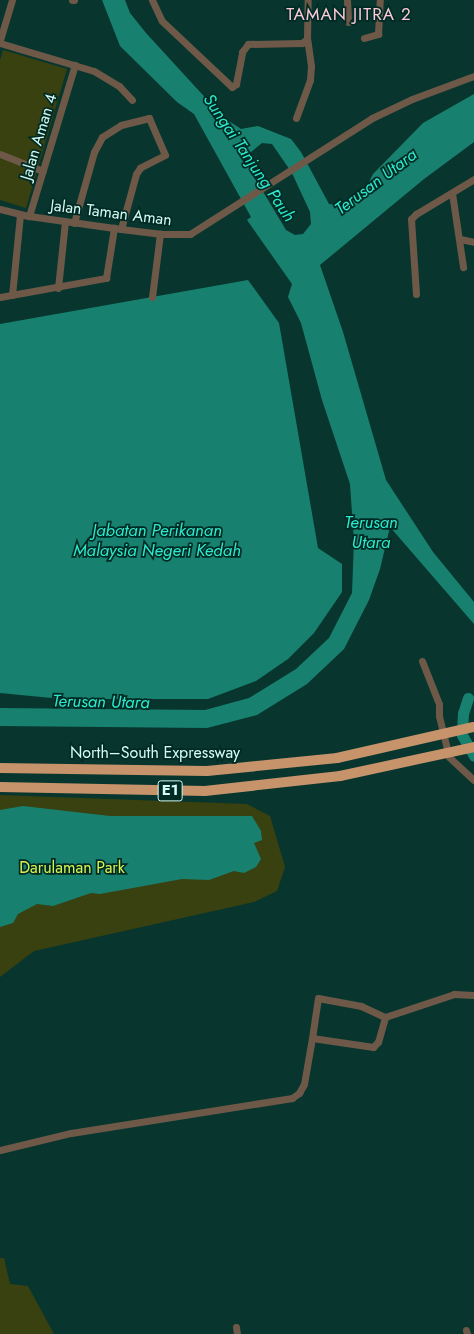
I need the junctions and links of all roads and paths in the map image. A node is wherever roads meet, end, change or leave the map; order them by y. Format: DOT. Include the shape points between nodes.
graph roads {
  1 [pos="12,0"];
  2 [pos="152,0"];
  3 [pos="308,0"];
  4 [pos="347,0"];
  5 [pos="380,0"];
  6 [pos="348,22"];
  7 [pos="364,38"];
  8 [pos="307,39"];
  9 [pos="0,41"];
  10 [pos="75,65"];
  11 [pos="474,76"];
  12 [pos="132,100"];
  13 [pos="296,118"];
  14 [pos="0,154"];
  15 [pos="43,171"];
  16 [pos="473,182"];
  17 [pos="452,193"];
  18 [pos="0,208"];
  19 [pos="20,215"];
  20 [pos="29,216"];
  21 [pos="65,222"];
  22 [pos="74,223"];
  23 [pos="118,229"];
  24 [pos="160,234"];
  25 [pos="460,240"];
  26 [pos="474,242"];
  27 [pos="463,267"];
  28 [pos="58,288"];
  29 [pos="416,294"];
  30 [pos="12,295"];
  31 [pos="0,297"];
  32 [pos="152,297"];
  33 [pos="422,661"];
  34 [pos="474,726"];
  35 [pos="474,747"];
  36 [pos="0,768"];
  37 [pos="474,780"];
  38 [pos="0,787"];
  39 [pos="474,995"];
  40 [pos="384,1017"];
  41 [pos="312,1038"];
  42 [pos="0,1150"];
  1 -- 9 [label="street"];
  2 -- 8 [label="street" via="162,21 232,87 236,84 242,52 248,44 302,43"];
  3 -- 8 [label="street"];
  4 -- 6 [label="street"];
  5 -- 7 [label="street" via="378,34"];
  8 -- 13 [label="street" via="311,66 310,80"];
  9 -- 10 [label="street"];
  10 -- 12 [label="street" via="111,80"];
  10 -- 15 [label="street, Jalan Aman 4"];
  11 -- 24 [label="street, Jalan Taman Aman" via="389,109 268,182 199,230 181,235"];
  14 -- 15 [label="street"];
  15 -- 20 [label="street, Jalan Aman 4"];
  16 -- 17 [label="street"];
  17 -- 25 [label="street"];
  17 -- 29 [label="street" via="416,214 412,219"];
  18 -- 19 [label="street, Jalan Taman Aman"];
  19 -- 20 [label="street, Jalan Taman Aman"];
  19 -- 30 [label="street"];
  20 -- 21 [label="street, Jalan Taman Aman"];
  21 -- 22 [label="street, Jalan Taman Aman"];
  21 -- 28 [label="street"];
  22 -- 23 [label="street, Jalan Taman Aman"];
  22 -- 23 [label="street" via="94,152 102,137 121,125 149,118 164,155 140,168 136,174"];
  23 -- 24 [label="street, Jalan Taman Aman"];
  23 -- 28 [label="street" via="106,278"];
  24 -- 32 [label="street"];
  25 -- 26 [label="street"];
  25 -- 27 [label="street"];
  28 -- 30 [label="street"];
  30 -- 31 [label="street"];
  33 -- 37 [label="street" via="439,704 449,757"];
  34 -- 36 [label="highway, North–South Expressway / E1, bridge" via="337,758 207,771"];
  35 -- 38 [label="highway, E1, bridge" via="340,776 205,792"];
  39 -- 40 [label="street" via="454,994"];
  40 -- 41 [label="street" via="378,1042 373,1047"];
  40 -- 41 [label="street" via="361,1006 318,998"];
  41 -- 42 [label="street" via="304,1084 299,1094 292,1098 71,1133"];
}
